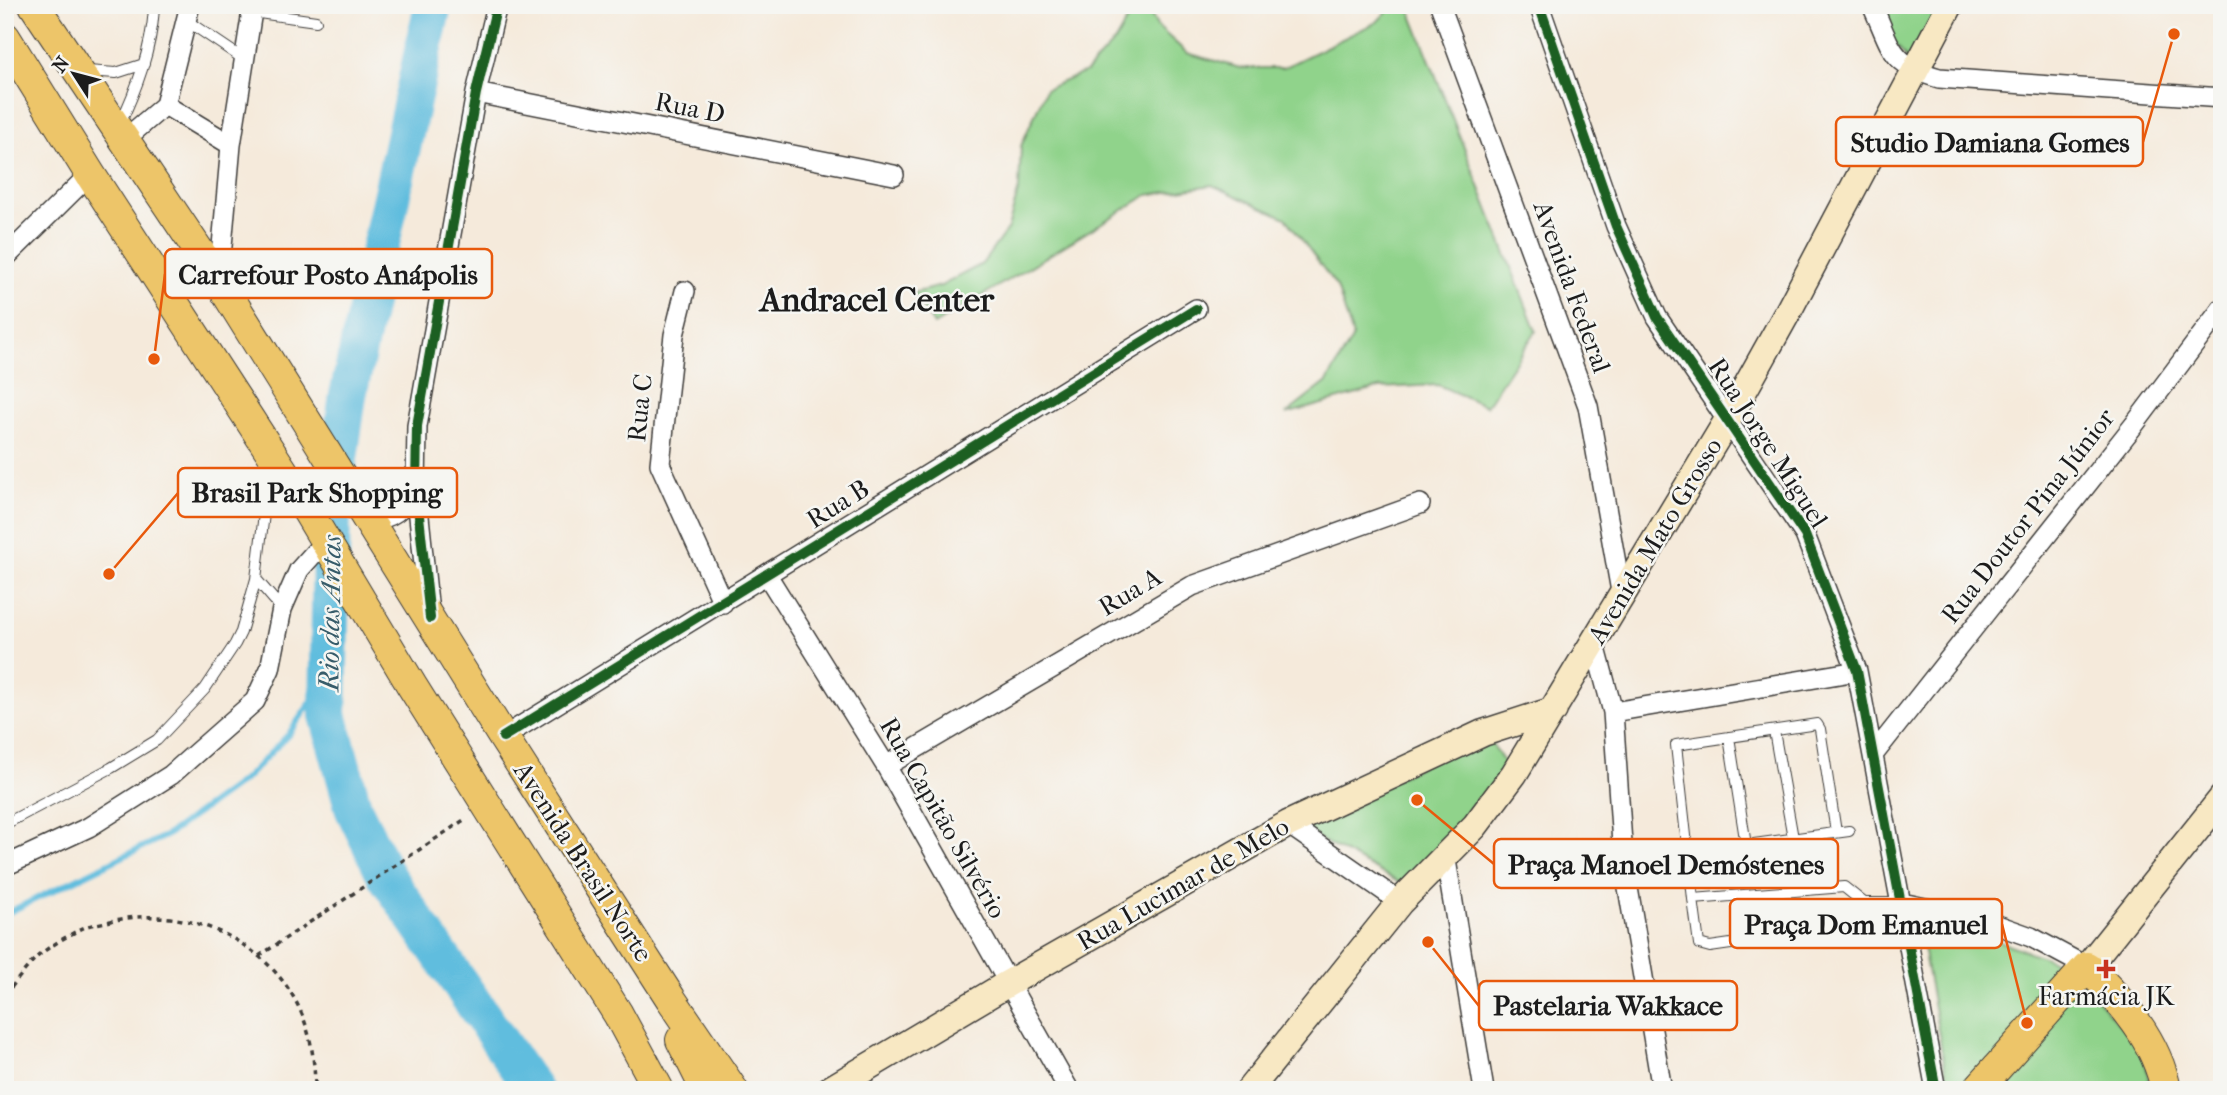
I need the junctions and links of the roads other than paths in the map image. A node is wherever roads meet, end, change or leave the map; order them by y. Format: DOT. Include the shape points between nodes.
graph roads {
  1 [pos="34,5"];
  2 [pos="497,5"];
  3 [pos="1440,5"];
  4 [pos="1539,5"];
  5 [pos="1872,5"];
  6 [pos="1950,5"];
  7 [pos="153,6"];
  8 [pos="252,9"];
  9 [pos="189,13"];
  10 [pos="316,21"];
  11 [pos="5,37"];
  12 [pos="245,60"];
  13 [pos="144,64"];
  14 [pos="75,65"];
  15 [pos="1915,72"];
  16 [pos="476,93"];
  17 [pos="2222,98"];
  18 [pos="165,105"];
  19 [pos="121,135"];
  20 [pos="231,145"];
  21 [pos="90,174"];
  22 [pos="894,175"];
  23 [pos="5,258"];
  24 [pos="219,281"];
  25 [pos="685,291"];
  26 [pos="2222,308"];
  27 [pos="1196,309"];
  28 [pos="1727,421"];
  29 [pos="271,454"];
  30 [pos="416,488"];
  31 [pos="1420,504"];
  32 [pos="363,514"];
  33 [pos="324,542"];
  34 [pos="767,575"];
  35 [pos="256,579"];
  36 [pos="1622,597"];
  37 [pos="723,603"];
  38 [pos="282,609"];
  39 [pos="430,618"];
  40 [pos="1594,641"];
  41 [pos="1857,671"];
  42 [pos="1554,710"];
  43 [pos="1613,712"];
  44 [pos="1774,731"];
  45 [pos="503,737"];
  46 [pos="1729,737"];
  47 [pos="1873,755"];
  48 [pos="886,766"];
  49 [pos="2222,798"];
  50 [pos="5,824"];
  51 [pos="1287,824"];
  52 [pos="1849,831"];
  53 [pos="1836,832"];
  54 [pos="1793,838"];
  55 [pos="1746,845"];
  56 [pos="1688,853"];
  57 [pos="1445,854"];
  58 [pos="5,866"];
  59 [pos="1693,899"];
  60 [pos="1399,902"];
  61 [pos="1864,903"];
  62 [pos="1902,903"];
  63 [pos="2087,967"];
  64 [pos="1007,984"];
  65 [pos="671,999"];
  66 [pos="618,1014"];
  67 [pos="659,1090"];
  68 [pos="678,1090"];
  69 [pos="706,1090"];
  70 [pos="733,1090"];
  71 [pos="829,1090"];
  72 [pos="1069,1090"];
  73 [pos="1249,1090"];
  74 [pos="1484,1090"];
  75 [pos="1662,1090"];
  76 [pos="1936,1090"];
  77 [pos="1978,1090"];
  78 [pos="2166,1090"];
  1 -- 14 [label="main road, Avenida Brasil Norte"];
  2 -- 16 [label="street"];
  3 -- 36 [label="street, Avenida Federal" via="1588,406"];
  4 -- 28 [label="street, Rua Jorge Miguel" via="1616,226 1641,283 1657,317"];
  5 -- 15 [label="street" via="1897,59"];
  6 -- 15 [label="main road, Avenida Mato Grosso"];
  7 -- 13 [label="lane"];
  8 -- 10 [label="lane"];
  8 -- 12 [label="street"];
  9 -- 12 [label="lane"];
  9 -- 18 [label="street"];
  11 -- 21 [label="main road, Avenida Brasil Norte"];
  12 -- 20 [label="street"];
  13 -- 14 [label="lane" via="116,73"];
  13 -- 19 [label="lane"];
  14 -- 19 [label="main road, Avenida Brasil Norte"];
  15 -- 17 [label="street" via="1939,78"];
  15 -- 28 [label="main road, Avenida Mato Grosso"];
  16 -- 22 [label="street, Rua D"];
  16 -- 30 [label="street" via="417,426"];
  18 -- 19 [label="street"];
  18 -- 20 [label="street"];
  19 -- 24 [label="main road, Avenida Brasil Norte"];
  20 -- 24 [label="street"];
  21 -- 23 [label="street"];
  21 -- 29 [label="main road, Avenida Brasil Norte"];
  24 -- 32 [label="main road, Avenida Brasil Norte"];
  25 -- 37 [label="street, Rua C" via="674,335 660,464"];
  26 -- 47 [label="street, Rua Doutor Pina Júnior"];
  27 -- 34 [label="street, Rua B"];
  28 -- 36 [label="main road, Avenida Mato Grosso"];
  28 -- 41 [label="street, Rua Jorge Miguel" via="1805,535"];
  29 -- 33 [label="main road, Avenida Brasil Norte"];
  29 -- 35 [label="lane"];
  30 -- 32 [label="street" via="393,515 380,520"];
  30 -- 39 [label="street"];
  31 -- 48 [label="street, Rua A" via="1192,586"];
  32 -- 39 [label="main road, Avenida Brasil Norte"];
  33 -- 38 [label="street" via="299,570"];
  33 -- 66 [label="main road, Avenida Brasil Norte"];
  34 -- 37 [label="street, Rua B"];
  34 -- 48 [label="street, Rua Capitão Silvério"];
  35 -- 38 [label="lane"];
  35 -- 50 [label="lane" via="235,644 205,689 157,740"];
  36 -- 40 [label="main road, Avenida Mato Grosso"];
  37 -- 45 [label="street, Rua B"];
  38 -- 58 [label="street" via="270,669 255,701 171,775 89,827"];
  39 -- 45 [label="main road, Avenida Brasil Norte"];
  40 -- 42 [label="main road, Avenida Mato Grosso"];
  40 -- 43 [label="street"];
  41 -- 43 [label="street"];
  41 -- 47 [label="street, Rua Jorge Miguel"];
  42 -- 51 [label="main road, Rua Lucimar de Melo" via="1483,733"];
  42 -- 57 [label="main road, Avenida Mato Grosso" via="1475,826"];
  43 -- 75 [label="street" via="1623,858"];
  44 -- 46 [label="lane"];
  44 -- 53 [label="lane" via="1819,726"];
  44 -- 54 [label="lane"];
  45 -- 65 [label="main road, Avenida Brasil Norte"];
  46 -- 55 [label="lane"];
  46 -- 56 [label="lane" via="1676,746"];
  47 -- 62 [label="street, Rua Jorge Miguel"];
  48 -- 64 [label="street, Rua Capitão Silvério"];
  49 -- 63 [label="main road"];
  51 -- 60 [label="street"];
  51 -- 64 [label="main road, Rua Lucimar de Melo"];
  52 -- 53 [label="lane"];
  53 -- 54 [label="lane"];
  54 -- 55 [label="lane"];
  55 -- 56 [label="lane"];
  56 -- 59 [label="lane"];
  57 -- 60 [label="main road, Avenida Mato Grosso"];
  57 -- 74 [label="street"];
  59 -- 61 [label="lane" via="1844,887"];
  59 -- 61 [label="lane" via="1699,944 1710,947 1849,927"];
  60 -- 73 [label="main road, Avenida Mato Grosso"];
  61 -- 62 [label="lane"];
  62 -- 63 [label="street" via="1989,922 2031,937"];
  62 -- 76 [label="street, Rua Jorge Miguel"];
  63 -- 77 [label="main road"];
  63 -- 78 [label="main road" via="2109,988 2150,1044"];
  64 -- 71 [label="main road, Rua Lucimar de Melo"];
  64 -- 72 [label="street, Rua Capitão Silvério"];
  65 -- 69 [label="main road" via="681,1043"];
  65 -- 70 [label="main road, Avenida Brasil Norte"];
  66 -- 67 [label="main road, Avenida Brasil Norte"];
  66 -- 68 [label="main road"];
}
